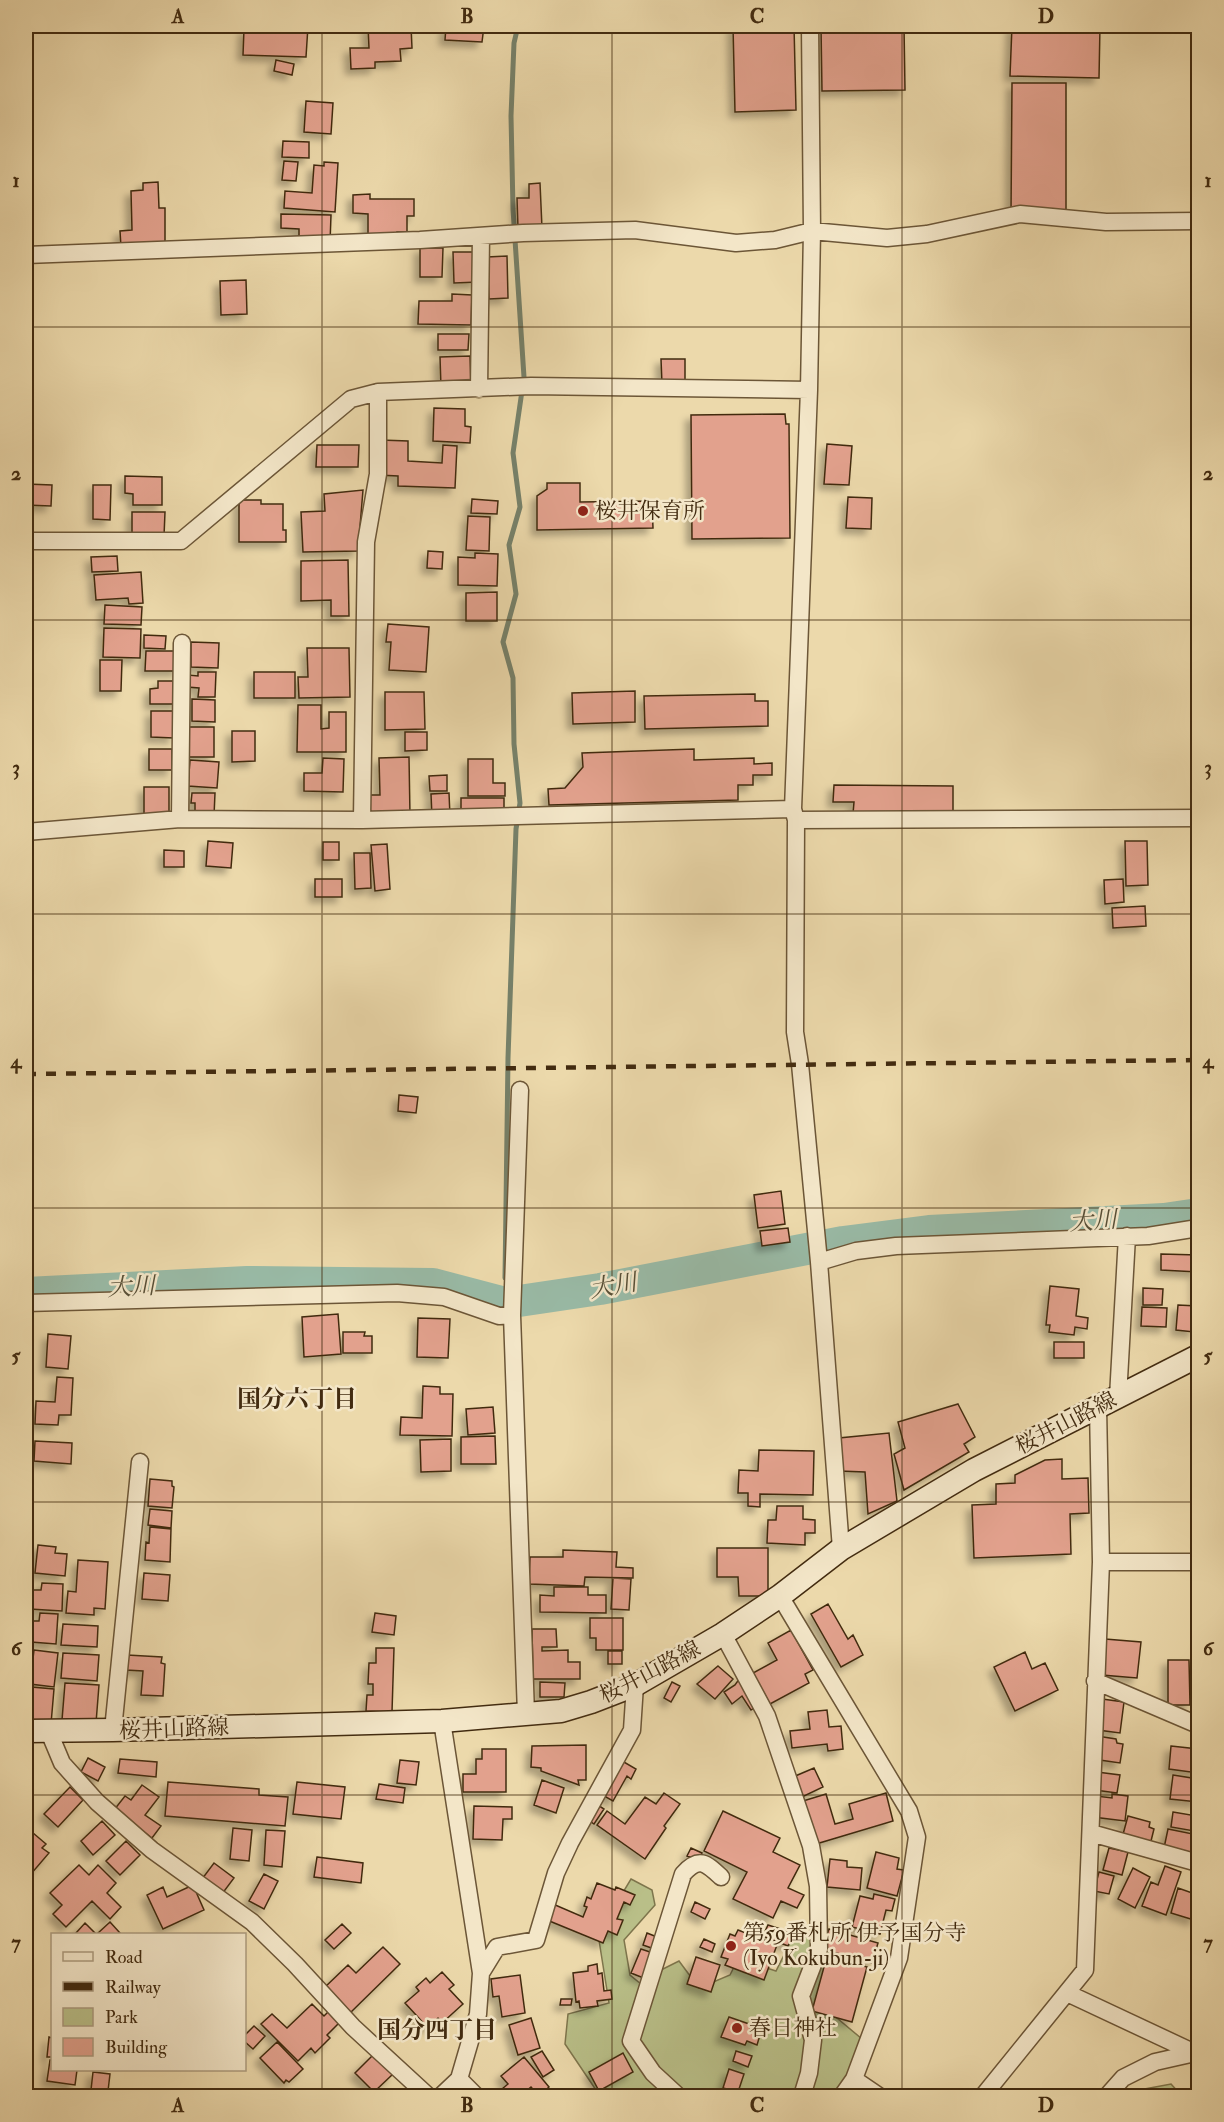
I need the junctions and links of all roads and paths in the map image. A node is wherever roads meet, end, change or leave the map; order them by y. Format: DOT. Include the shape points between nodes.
graph roads {
  1 [pos="810,26"];
  2 [pos="1198,221"];
  3 [pos="812,231"];
  4 [pos="481,236"];
  5 [pos="26,255"];
  6 [pos="479,389"];
  7 [pos="809,390"];
  8 [pos="378,393"];
  9 [pos="26,541"];
  10 [pos="182,643"];
  11 [pos="794,815"];
  12 [pos="1198,818"];
  13 [pos="180,819"];
  14 [pos="362,820"];
  15 [pos="26,832"];
  16 [pos="520,1090"];
  17 [pos="1198,1228"];
  18 [pos="1127,1236"];
  19 [pos="819,1262"];
  20 [pos="26,1303"];
  21 [pos="512,1315"];
  22 [pos="1198,1356"];
  23 [pos="1118,1397"];
  24 [pos="1098,1407"];
  25 [pos="140,1462"];
  26 [pos="841,1549"];
  27 [pos="1101,1562"];
  28 [pos="1198,1562"];
  29 [pos="780,1596"];
  30 [pos="723,1634"];
  31 [pos="1095,1681"];
  32 [pos="635,1685"];
  33 [pos="526,1714"];
  34 [pos="442,1721"];
  35 [pos="1198,1725"];
  36 [pos="113,1730"];
  37 [pos="26,1731"];
  38 [pos="49,1732"];
  39 [pos="1091,1833"];
  40 [pos="1198,1863"];
  41 [pos="721,1878"];
  42 [pos="481,1973"];
  43 [pos="1067,1993"];
  44 [pos="1197,2054"];
  45 [pos="459,2079"];
  46 [pos="854,2079"];
  47 [pos="428,2097"];
  48 [pos="441,2097"];
  49 [pos="476,2097"];
  50 [pos="678,2097"];
  51 [pos="802,2097"];
  52 [pos="843,2097"];
  53 [pos="879,2097"];
  54 [pos="983,2097"];
  55 [pos="1107,2097"];
  1 -- 3 [label="street"];
  2 -- 3 [label="street" via="1106,222 1020,214 927,234 887,238"];
  3 -- 4 [label="street" via="775,240 736,243 634,230"];
  3 -- 7 [label="street"];
  4 -- 5 [label="street"];
  4 -- 6 [label="street"];
  6 -- 7 [label="street" via="531,386"];
  6 -- 8 [label="street"];
  7 -- 11 [label="street"];
  8 -- 9 [label="street" via="351,399 181,541"];
  8 -- 14 [label="street" via="378,474 366,542"];
  10 -- 13 [label="street"];
  11 -- 12 [label="street"];
  11 -- 14 [label="street"];
  11 -- 19 [label="street" via="795,1032"];
  13 -- 14 [label="street"];
  13 -- 15 [label="street"];
  16 -- 21 [label="street"];
  17 -- 18 [label="street"];
  18 -- 19 [label="street" via="896,1246 856,1251"];
  18 -- 23 [label="street"];
  19 -- 26 [label="street"];
  20 -- 21 [label="street" via="397,1293 444,1297 499,1316"];
  21 -- 33 [label="street"];
  22 -- 23 [label="main road, 桜井山路線"];
  23 -- 24 [label="main road, 桜井山路線"];
  24 -- 26 [label="main road, 桜井山路線" via="974,1470"];
  24 -- 27 [label="street"];
  25 -- 36 [label="street"];
  26 -- 29 [label="main road, 桜井山路線"];
  27 -- 28 [label="street"];
  27 -- 31 [label="street"];
  29 -- 30 [label="main road, 桜井山路線"];
  29 -- 46 [label="street" via="909,1811 917,1837 899,1958"];
  30 -- 32 [label="main road, 桜井山路線"];
  30 -- 51 [label="street" via="767,1716 811,1846 818,1886 819,1949 801,1996 813,2040"];
  31 -- 35 [label="street"];
  31 -- 39 [label="street"];
  32 -- 33 [label="main road, 桜井山路線" via="561,1711"];
  32 -- 42 [label="street" via="632,1730 556,1873 536,1940 497,1947"];
  33 -- 34 [label="main road, 桜井山路線"];
  34 -- 36 [label="main road, 桜井山路線"];
  34 -- 42 [label="street"];
  36 -- 38 [label="main road, 桜井山路線"];
  37 -- 38 [label="main road, 桜井山路線"];
  38 -- 47 [label="street" via="62,1763 97,1802 152,1850 252,1922 353,2027"];
  39 -- 40 [label="street"];
  39 -- 43 [label="street" via="1085,1970"];
  41 -- 50 [label="street" via="701,1862 692,1864 683,1874 631,2041 653,2073"];
  42 -- 45 [label="street" via="478,2014"];
  43 -- 44 [label="street"];
  43 -- 54 [label="street"];
  44 -- 55 [label="street" via="1155,2062 1123,2078"];
  45 -- 48 [label="street"];
  45 -- 49 [label="street"];
  46 -- 52 [label="street"];
  46 -- 53 [label="street"];
}
